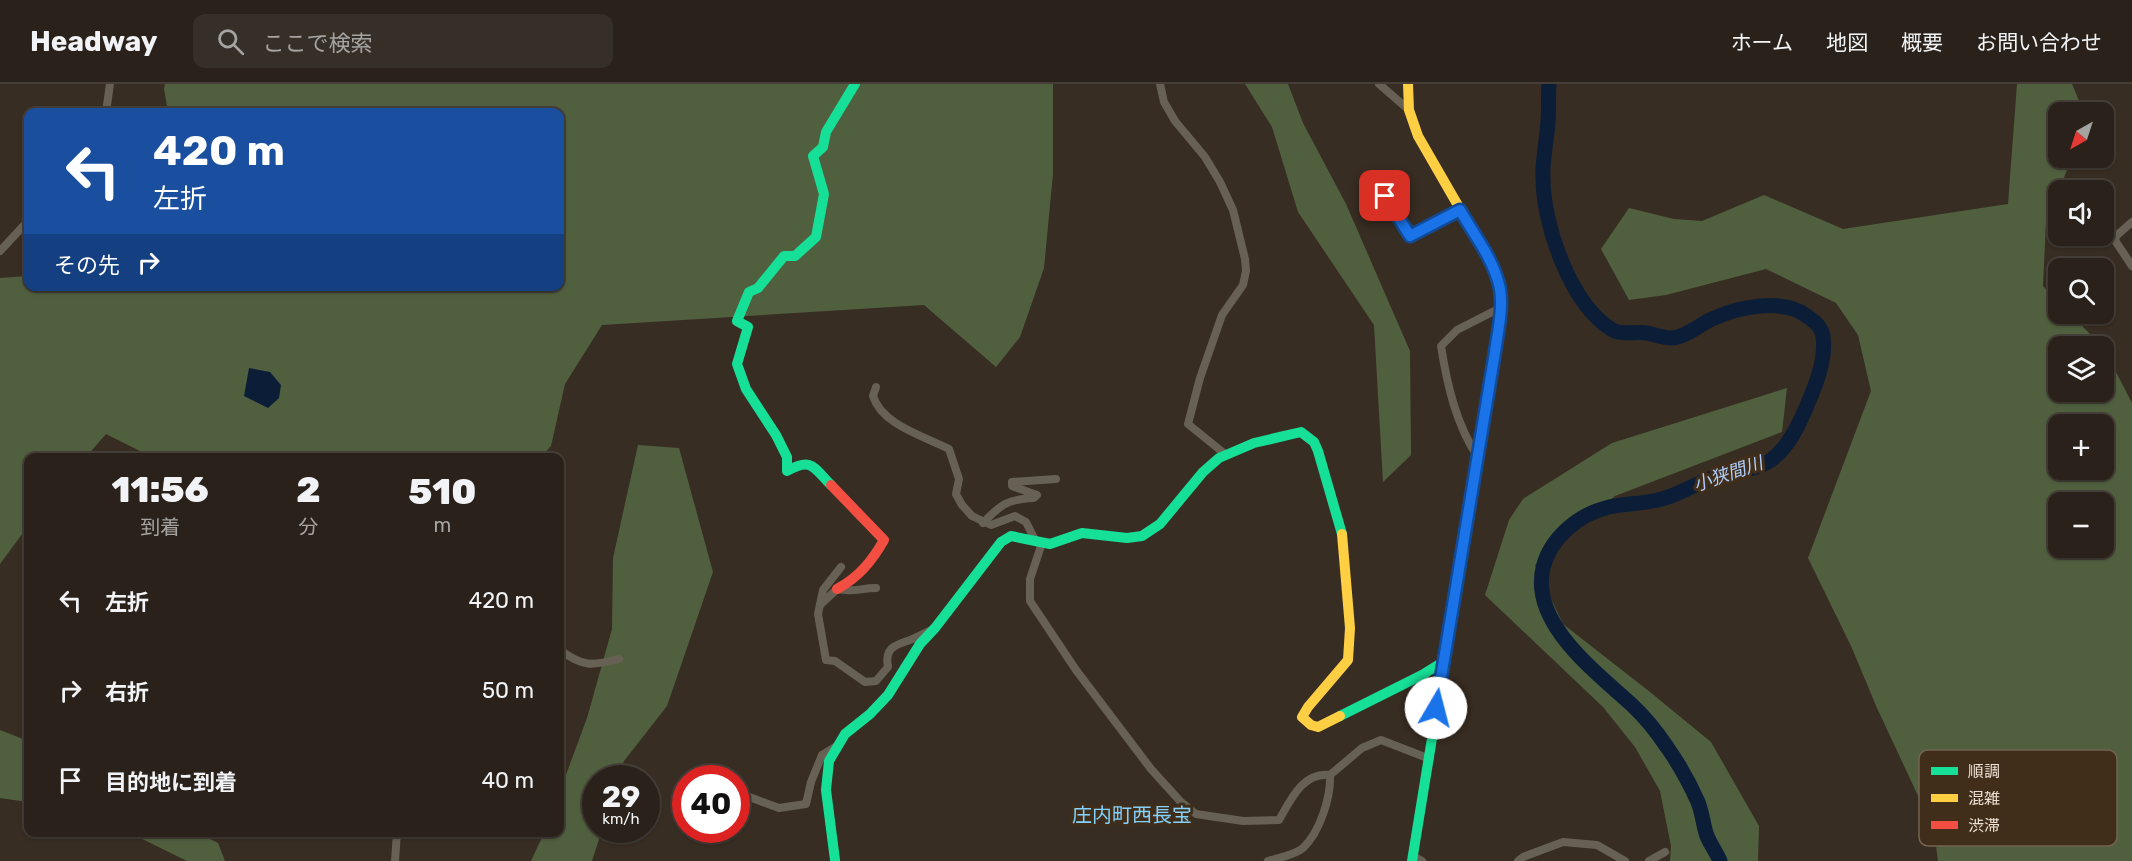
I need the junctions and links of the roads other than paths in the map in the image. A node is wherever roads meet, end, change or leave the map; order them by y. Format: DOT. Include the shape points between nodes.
graph roads {
  1 [pos="110,84"];
  2 [pos="855,84"];
  3 [pos="1160,84"];
  4 [pos="1379,84"];
  5 [pos="1408,84"];
  6 [pos="107,108"];
  7 [pos="1409,110"];
  8 [pos="1385,196"];
  9 [pos="1460,210"];
  10 [pos="2132,222"];
  11 [pos="24,225"];
  12 [pos="0,250"];
  13 [pos="2132,266"];
  14 [pos="1500,308"];
  15 [pos="876,387"];
  16 [pos="1226,454"];
  17 [pos="1479,458"];
  18 [pos="1056,479"];
  19 [pos="983,523"];
  20 [pos="1039,543"];
  21 [pos="841,567"];
  22 [pos="876,588"];
  23 [pos="837,589"];
  24 [pos="820,604"];
  25 [pos="935,628"];
  26 [pos="564,653"];
  27 [pos="619,659"];
  28 [pos="1443,662"];
  29 [pos="838,745"];
  30 [pos="1430,759"];
  31 [pos="1330,775"];
  32 [pos="750,797"];
  33 [pos="397,837"];
  34 [pos="1665,852"];
  35 [pos="1415,859"];
  36 [pos="835,860"];
  37 [pos="394,861"];
  38 [pos="1268,861"];
  39 [pos="1518,861"];
  40 [pos="1625,861"];
  41 [pos="1649,861"];
  1 -- 6 [label="street"];
  2 -- 23 [label="street" via="826,132 823,147 813,156 824,194 816,237 795,256 784,256 758,288 749,292 737,321 748,327 737,364 746,389 787,457 787,471 801,463 810,464 884,540 863,571"];
  3 -- 16 [label="street" via="1164,102 1175,121 1220,182 1233,210 1245,259 1243,285 1222,315 1188,424"];
  4 -- 7 [label="street"];
  5 -- 7 [label="street"];
  7 -- 9 [label="street" via="1418,136"];
  8 -- 9 [label="street" via="1410,236"];
  9 -- 14 [label="street" via="1499,283"];
  10 -- 13 [label="street" via="2115,237"];
  11 -- 12 [label="street"];
  14 -- 17 [label="street"];
  14 -- 17 [label="street" via="1457,330 1440,346 1459,422"];
  15 -- 19 [label="street" via="873,396 883,415 949,449 959,479 956,494 972,516"];
  16 -- 20 [label="street" via="1189,487 1154,530 1141,537 1083,533 1057,543"];
  16 -- 28 [label="street" via="1301,432 1314,442 1323,463 1344,541 1350,646 1348,660 1302,717 1318,727"];
  17 -- 28 [label="street"];
  18 -- 19 [label="street" via="1012,482 1012,486 1037,495 1002,504"];
  19 -- 20 [label="street" via="991,525 1015,516 1026,522"];
  20 -- 25 [label="street" via="1011,536 1001,542"];
  20 -- 31 [label="street" via="1030,579 1030,601 1126,737 1188,809 1196,814 1243,821 1279,820 1305,781 1320,774"];
  21 -- 24 [label="street" via="823,590"];
  22 -- 23 [label="street" via="850,593"];
  23 -- 24 [label="street"];
  24 -- 25 [label="street" via="818,614 826,660 835,661 865,682 876,681 884,674 890,648"];
  25 -- 29 [label="street" via="920,644 888,695"];
  26 -- 27 [label="street" via="590,665"];
  28 -- 30 [label="street"];
  29 -- 32 [label="street" via="822,755 806,804 779,808"];
  29 -- 36 [label="street" via="829,761 826,790"];
  30 -- 31 [label="street" via="1381,740 1362,747"];
  30 -- 35 [label="street"];
  31 -- 38 [label="street" via="1329,798 1310,839 1302,850"];
  33 -- 37 [label="street"];
  34 -- 41 [label="street"];
  39 -- 40 [label="street" via="1563,842 1597,845"];
}
